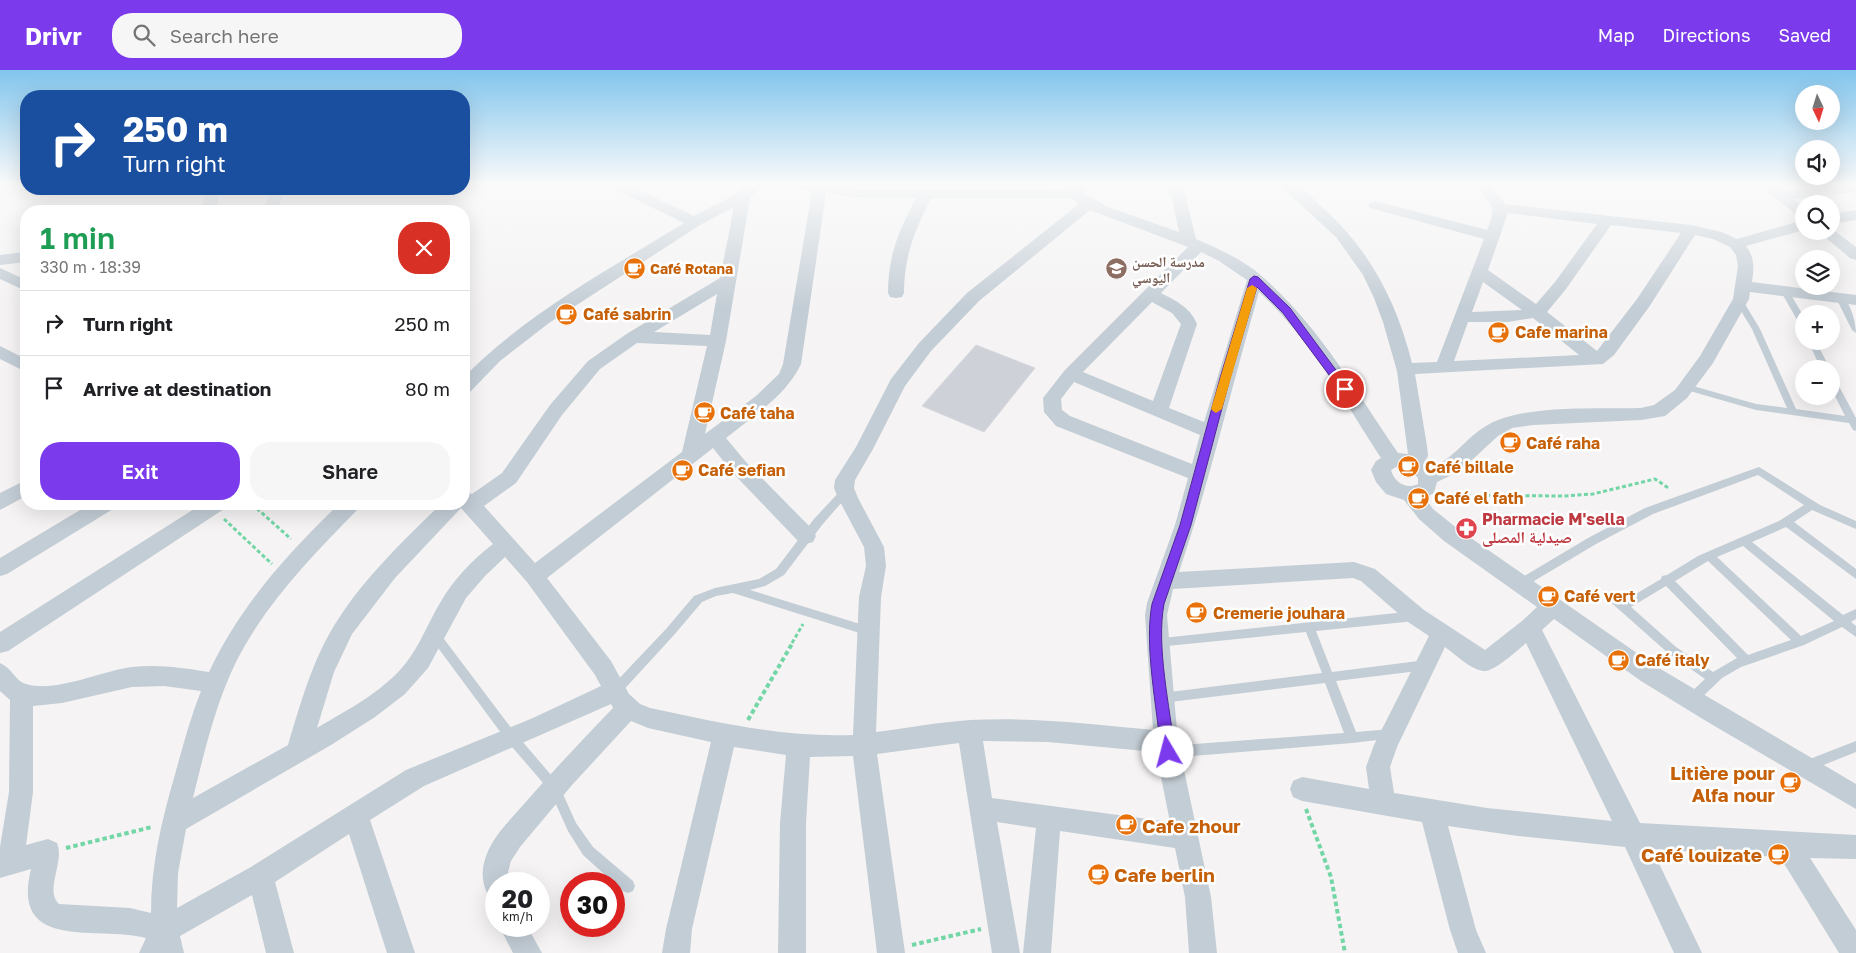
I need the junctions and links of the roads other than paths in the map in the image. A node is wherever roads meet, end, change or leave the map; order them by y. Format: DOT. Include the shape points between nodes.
graph roads {
  1 [pos="688,226"];
  2 [pos="739,226"];
  3 [pos="813,226"];
  4 [pos="910,226"];
  5 [pos="1047,226"];
  6 [pos="1155,226"];
  7 [pos="1189,226"];
  8 [pos="1333,226"];
  9 [pos="1455,226"];
  10 [pos="1496,226"];
  11 [pos="1603,226"];
  12 [pos="1659,226"];
  13 [pos="1795,228"];
  14 [pos="1691,230"];
  15 [pos="1492,236"];
  16 [pos="1837,240"];
  17 [pos="1194,243"];
  18 [pos="1736,244"];
  19 [pos="1856,255"];
  20 [pos="20,258"];
  21 [pos="0,260"];
  22 [pos="1478,271"];
  23 [pos="0,273"];
  24 [pos="1254,279"];
  25 [pos="728,280"];
  26 [pos="20,283"];
  27 [pos="1784,290"];
  28 [pos="1741,293"];
  29 [pos="896,294"];
  30 [pos="1150,294"];
  31 [pos="1848,299"];
  32 [pos="1795,309"];
  33 [pos="1536,312"];
  34 [pos="1462,318"];
  35 [pos="1856,330"];
  36 [pos="634,337"];
  37 [pos="717,341"];
  38 [pos="0,352"];
  39 [pos="1597,360"];
  40 [pos="20,363"];
  41 [pos="1443,368"];
  42 [pos="1404,369"];
  43 [pos="1071,374"];
  44 [pos="470,382"];
  45 [pos="1686,387"];
  46 [pos="1840,396"];
  47 [pos="1158,410"];
  48 [pos="1793,412"];
  49 [pos="1855,423"];
  50 [pos="1210,432"];
  51 [pos="714,436"];
  52 [pos="691,453"];
  53 [pos="1392,460"];
  54 [pos="1414,464"];
  55 [pos="1199,475"];
  56 [pos="1419,489"];
  57 [pos="20,490"];
  58 [pos="845,492"];
  59 [pos="470,498"];
  60 [pos="0,502"];
  61 [pos="1812,506"];
  62 [pos="470,509"];
  63 [pos="96,510"];
  64 [pos="208,510"];
  65 [pos="346,510"];
  66 [pos="454,510"];
  67 [pos="1787,522"];
  68 [pos="1856,526"];
  69 [pos="806,536"];
  70 [pos="1743,540"];
  71 [pos="505,545"];
  72 [pos="1709,556"];
  73 [pos="0,568"];
  74 [pos="1856,574"];
  75 [pos="534,576"];
  76 [pos="1666,579"];
  77 [pos="1166,581"];
  78 [pos="1520,584"];
  79 [pos="735,589"];
  80 [pos="1610,595"];
  81 [pos="1552,607"];
  82 [pos="1623,607"];
  83 [pos="1856,613"];
  84 [pos="1416,616"];
  85 [pos="1843,621"];
  86 [pos="1310,628"];
  87 [pos="1530,628"];
  88 [pos="870,631"];
  89 [pos="1856,632"];
  90 [pos="434,634"];
  91 [pos="1441,634"];
  92 [pos="1156,642"];
  93 [pos="1800,642"];
  94 [pos="0,644"];
  95 [pos="1746,660"];
  96 [pos="1427,665"];
  97 [pos="0,673"];
  98 [pos="1330,678"];
  99 [pos="1714,679"];
  100 [pos="216,683"];
  101 [pos="22,694"];
  102 [pos="1162,698"];
  103 [pos="621,699"];
  104 [pos="1691,700"];
  105 [pos="969,731"];
  106 [pos="1392,734"];
  107 [pos="731,736"];
  108 [pos="511,737"];
  109 [pos="1352,738"];
  110 [pos="864,745"];
  111 [pos="799,746"];
  112 [pos="1856,746"];
  113 [pos="1167,747"];
  114 [pos="298,752"];
  115 [pos="1804,767"];
  116 [pos="554,787"];
  117 [pos="1302,789"];
  118 [pos="1856,797"];
  119 [pos="1383,803"];
  120 [pos="982,808"];
  121 [pos="1431,810"];
  122 [pos="356,814"];
  123 [pos="1049,818"];
  124 [pos="174,822"];
  125 [pos="1632,834"];
  126 [pos="1186,837"];
  127 [pos="1787,845"];
  128 [pos="1856,847"];
  129 [pos="5,863"];
  130 [pos="496,872"];
  131 [pos="260,876"];
  132 [pos="628,886"];
  133 [pos="1848,927"];
  134 [pos="162,945"];
  135 [pos="891,951"];
  136 [pos="280,953"];
  137 [pos="401,953"];
  138 [pos="676,953"];
  139 [pos="792,953"];
  140 [pos="1006,953"];
  141 [pos="1036,953"];
  142 [pos="1204,953"];
  143 [pos="1472,953"];
  144 [pos="1688,953"];
  145 [pos="1855,953"];
  1 -- 44 [label="street" via="543,319 494,357"];
  2 -- 25 [label="street"];
  3 -- 51 [label="street" via="790,371 762,400"];
  4 -- 29 [label="street" via="900,247 895,271"];
  5 -- 58 [label="street" via="973,297 925,348 897,384 846,477"];
  6 -- 17 [label="street"];
  7 -- 17 [label="street"];
  8 -- 42 [label="street" via="1365,265 1378,287 1390,315"];
  9 -- 15 [label="street"];
  10 -- 15 [label="street"];
  11 -- 33 [label="street"];
  12 -- 14 [label="street"];
  13 -- 18 [label="street"];
  14 -- 18 [label="street" via="1717,235"];
  14 -- 39 [label="street" via="1643,303 1608,351"];
  15 -- 22 [label="street"];
  16 -- 19 [label="street"];
  17 -- 24 [label="street" via="1227,259"];
  17 -- 30 [label="street"];
  18 -- 28 [label="street" via="1746,266"];
  20 -- 21 [label="street"];
  22 -- 33 [label="street"];
  22 -- 34 [label="street"];
  23 -- 26 [label="street"];
  24 -- 50 [label="street"];
  24 -- 53 [label="street" via="1306,335"];
  25 -- 36 [label="street"];
  25 -- 37 [label="street"];
  27 -- 28 [label="street"];
  27 -- 31 [label="street"];
  27 -- 32 [label="lane"];
  28 -- 45 [label="street" via="1707,359"];
  28 -- 48 [label="lane"];
  30 -- 43 [label="street"];
  30 -- 47 [label="street" via="1181,311 1189,324"];
  31 -- 35 [label="lane"];
  33 -- 34 [label="street"];
  33 -- 39 [label="street"];
  34 -- 41 [label="street"];
  36 -- 37 [label="street"];
  36 -- 59 [label="street" via="586,374 556,410 509,478"];
  37 -- 52 [label="street"];
  38 -- 40 [label="street"];
  39 -- 41 [label="street"];
  41 -- 42 [label="street"];
  42 -- 54 [label="street" via="1418,446"];
  43 -- 47 [label="street"];
  43 -- 55 [label="street" via="1052,398 1055,415"];
  45 -- 48 [label="lane" via="1742,404"];
  45 -- 56 [label="street" via="1668,406 1651,413 1508,422 1491,430 1453,466"];
  46 -- 49 [label="lane"];
  47 -- 50 [label="street"];
  48 -- 49 [label="lane"];
  50 -- 55 [label="street"];
  51 -- 52 [label="street"];
  51 -- 69 [label="street" via="739,467"];
  52 -- 75 [label="street"];
  53 -- 54 [label="street"];
  53 -- 56 [label="street" via="1381,470 1384,481 1395,490"];
  54 -- 56 [label="street" via="1421,468"];
  55 -- 77 [label="street"];
  56 -- 78 [label="street" via="1426,514"];
  57 -- 60 [label="street"];
  58 -- 69 [label="lane"];
  58 -- 88 [label="street" via="875,552"];
  61 -- 67 [label="lane"];
  61 -- 68 [label="lane"];
  61 -- 78 [label="lane" via="1760,471 1654,509"];
  62 -- 71 [label="street"];
  63 -- 73 [label="street"];
  64 -- 94 [label="street"];
  65 -- 100 [label="street" via="284,574 254,613"];
  66 -- 114 [label="street" via="417,541 359,607 334,647"];
  67 -- 70 [label="lane"];
  67 -- 74 [label="lane"];
  69 -- 79 [label="lane" via="790,561 775,576"];
  70 -- 72 [label="lane"];
  70 -- 85 [label="lane"];
  71 -- 75 [label="street"];
  71 -- 90 [label="street" via="468,580"];
  72 -- 76 [label="lane"];
  72 -- 93 [label="lane"];
  75 -- 103 [label="street" via="603,668"];
  76 -- 82 [label="lane"];
  76 -- 95 [label="lane"];
  77 -- 84 [label="street" via="1354,570 1368,575"];
  77 -- 92 [label="street" via="1156,615"];
  78 -- 81 [label="street"];
  79 -- 88 [label="lane"];
  79 -- 103 [label="lane" via="698,599"];
  80 -- 82 [label="lane"];
  81 -- 87 [label="street"];
  81 -- 104 [label="street"];
  82 -- 99 [label="lane" via="1672,650"];
  83 -- 85 [label="lane"];
  84 -- 86 [label="lane"];
  84 -- 91 [label="street"];
  85 -- 89 [label="lane"];
  85 -- 93 [label="lane"];
  86 -- 92 [label="lane"];
  86 -- 98 [label="lane"];
  87 -- 91 [label="street" via="1485,662"];
  87 -- 125 [label="street"];
  88 -- 110 [label="street"];
  90 -- 108 [label="lane"];
  90 -- 114 [label="street" via="412,672 388,695"];
  91 -- 96 [label="street"];
  92 -- 102 [label="street"];
  93 -- 95 [label="lane"];
  95 -- 99 [label="lane"];
  96 -- 98 [label="lane"];
  96 -- 106 [label="street"];
  97 -- 101 [label="street" via="10,687"];
  98 -- 102 [label="lane"];
  98 -- 109 [label="lane"];
  99 -- 104 [label="lane"];
  100 -- 101 [label="street" via="159,676 130,677 59,693"];
  100 -- 124 [label="street" via="203,717"];
  101 -- 129 [label="street" via="18,822"];
  102 -- 113 [label="street"];
  103 -- 107 [label="street" via="648,718"];
  103 -- 108 [label="street"];
  103 -- 116 [label="street"];
  104 -- 115 [label="street"];
  105 -- 110 [label="street"];
  105 -- 113 [label="street" via="1048,731"];
  105 -- 120 [label="street"];
  106 -- 109 [label="lane"];
  106 -- 119 [label="street" via="1378,767"];
  107 -- 111 [label="street"];
  107 -- 138 [label="street" via="679,929"];
  108 -- 116 [label="lane"];
  108 -- 122 [label="street" via="415,778"];
  109 -- 113 [label="lane"];
  110 -- 111 [label="street"];
  110 -- 135 [label="street"];
  111 -- 139 [label="street" via="793,823"];
  112 -- 115 [label="lane"];
  113 -- 126 [label="street"];
  114 -- 124 [label="street"];
  115 -- 118 [label="street"];
  116 -- 130 [label="street" via="511,838 499,856"];
  116 -- 132 [label="lane" via="572,827 588,851"];
  117 -- 119 [label="street"];
  119 -- 121 [label="street"];
  120 -- 123 [label="street"];
  120 -- 140 [label="street"];
  121 -- 125 [label="street" via="1548,827"];
  121 -- 143 [label="street"];
  122 -- 131 [label="street"];
  122 -- 137 [label="street"];
  123 -- 126 [label="street"];
  123 -- 141 [label="street"];
  124 -- 134 [label="street" via="165,869"];
  125 -- 127 [label="street"];
  125 -- 144 [label="street"];
  126 -- 142 [label="street" via="1198,897"];
  127 -- 128 [label="street"];
  127 -- 133 [label="street"];
  129 -- 134 [label="street" via="48,852 41,892 43,907 49,914 65,919 131,921"];
  131 -- 134 [label="street"];
  131 -- 136 [label="street"];
  133 -- 145 [label="street"];
}
